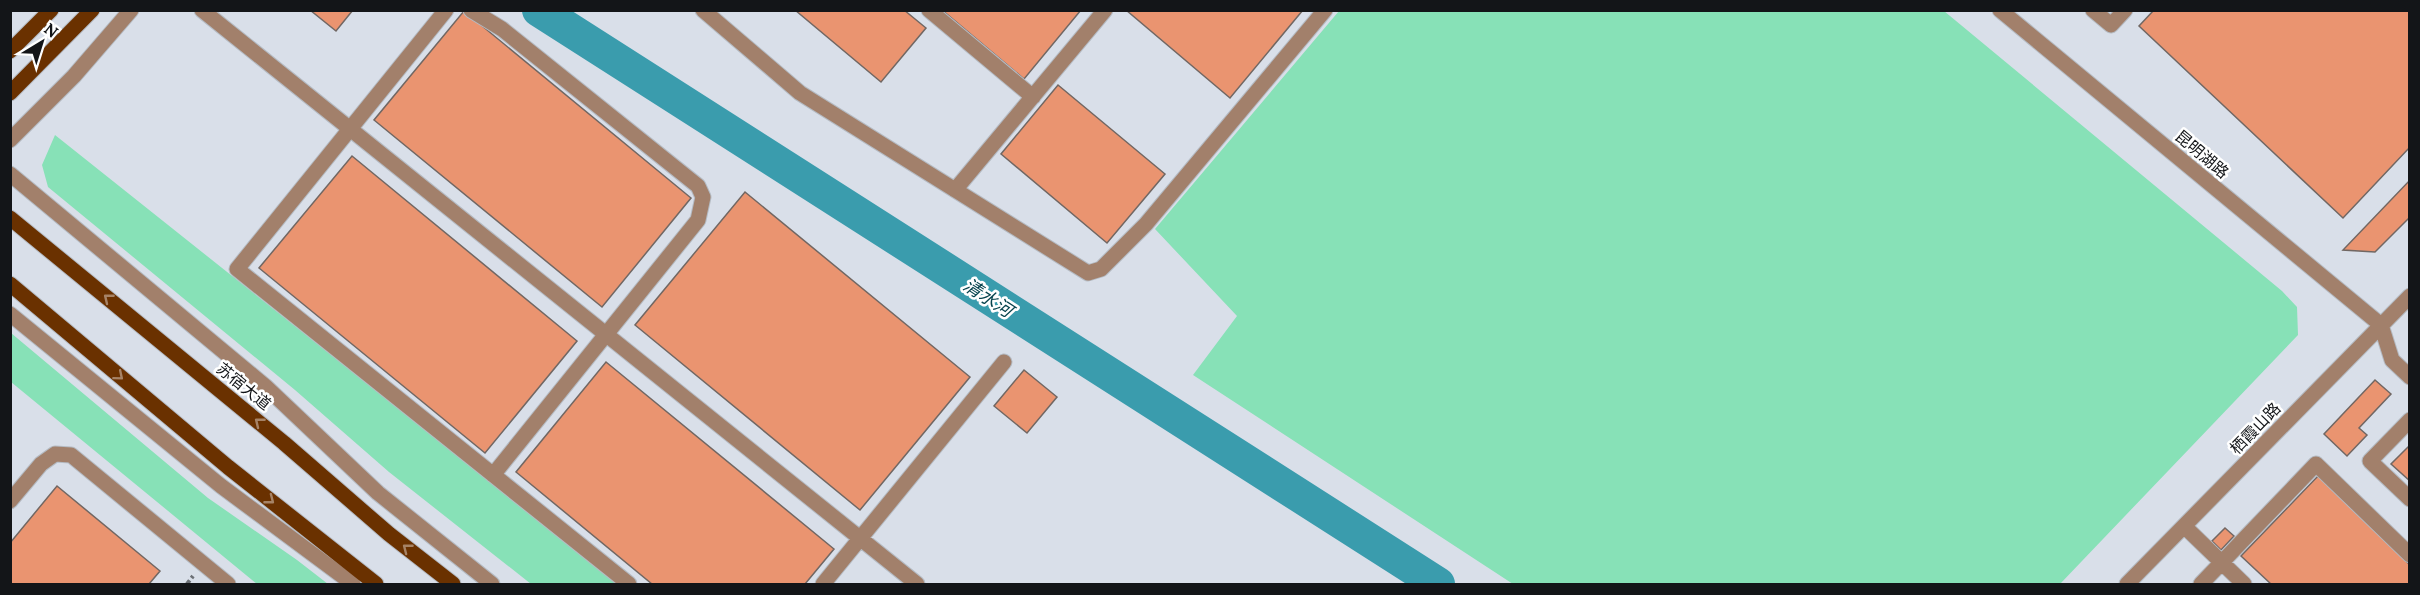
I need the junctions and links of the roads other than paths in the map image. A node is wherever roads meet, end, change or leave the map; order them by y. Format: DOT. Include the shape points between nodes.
graph roads {
  1 [pos="51,10"];
  2 [pos="92,10"];
  3 [pos="131,10"];
  4 [pos="446,10"];
  5 [pos="471,10"];
  6 [pos="703,10"];
  7 [pos="929,10"];
  8 [pos="1105,10"];
  9 [pos="1325,10"];
  10 [pos="2000,10"];
  11 [pos="2093,10"];
  12 [pos="2125,10"];
  13 [pos="203,11"];
  14 [pos="10,51"];
  15 [pos="10,93"];
  16 [pos="1033,97"];
  17 [pos="350,129"];
  18 [pos="10,140"];
  19 [pos="10,174"];
  20 [pos="955,190"];
  21 [pos="10,218"];
  22 [pos="10,284"];
  23 [pos="2409,296"];
  24 [pos="10,314"];
  25 [pos="2381,325"];
  26 [pos="606,335"];
  27 [pos="1004,362"];
  28 [pos="2409,377"];
  29 [pos="2409,420"];
  30 [pos="493,475"];
  31 [pos="2409,499"];
  32 [pos="10,501"];
  33 [pos="2184,526"];
  34 [pos="860,539"];
  35 [pos="2409,555"];
  36 [pos="2222,563"];
  37 [pos="228,585"];
  38 [pos="353,585"];
  39 [pos="376,585"];
  40 [pos="453,585"];
  41 [pos="492,585"];
  42 [pos="629,585"];
  43 [pos="823,585"];
  44 [pos="917,585"];
  45 [pos="2127,585"];
  46 [pos="2200,585"];
  47 [pos="2244,585"];
  1 -- 14 [label="main road"];
  2 -- 15 [label="main road"];
  3 -- 18 [label="street" via="74,76"];
  4 -- 17 [label="street"];
  5 -- 26 [label="street" via="502,29 698,186 703,196 698,219"];
  6 -- 20 [label="street" via="800,93"];
  7 -- 16 [label="street"];
  8 -- 16 [label="street"];
  9 -- 20 [label="street" via="1146,224 1117,255 1094,272 1088,273"];
  10 -- 25 [label="street, 昆明湖路"];
  11 -- 12 [label="street" via="2111,25"];
  13 -- 17 [label="street"];
  16 -- 20 [label="street"];
  17 -- 26 [label="street"];
  17 -- 30 [label="street" via="237,269"];
  19 -- 41 [label="street" via="265,386 378,493"];
  40 -- 21 [label="main road, 苏宿大道, one-way"];
  22 -- 39 [label="main road, one-way"];
  23 -- 25 [label="street, 栖霞山路"];
  24 -- 38 [label="street" via="221,486"];
  25 -- 28 [label="street" via="2392,360"];
  25 -- 33 [label="street, 栖霞山路"];
  26 -- 30 [label="street"];
  26 -- 34 [label="street"];
  27 -- 34 [label="street"];
  29 -- 31 [label="street" via="2370,461"];
  30 -- 42 [label="street"];
  32 -- 37 [label="street" via="40,464 55,454 71,455"];
  33 -- 36 [label="street"];
  33 -- 45 [label="street, 栖霞山路"];
  34 -- 43 [label="street"];
  34 -- 44 [label="street"];
  35 -- 36 [label="street" via="2316,464"];
  36 -- 46 [label="street"];
  36 -- 47 [label="street"];
}
